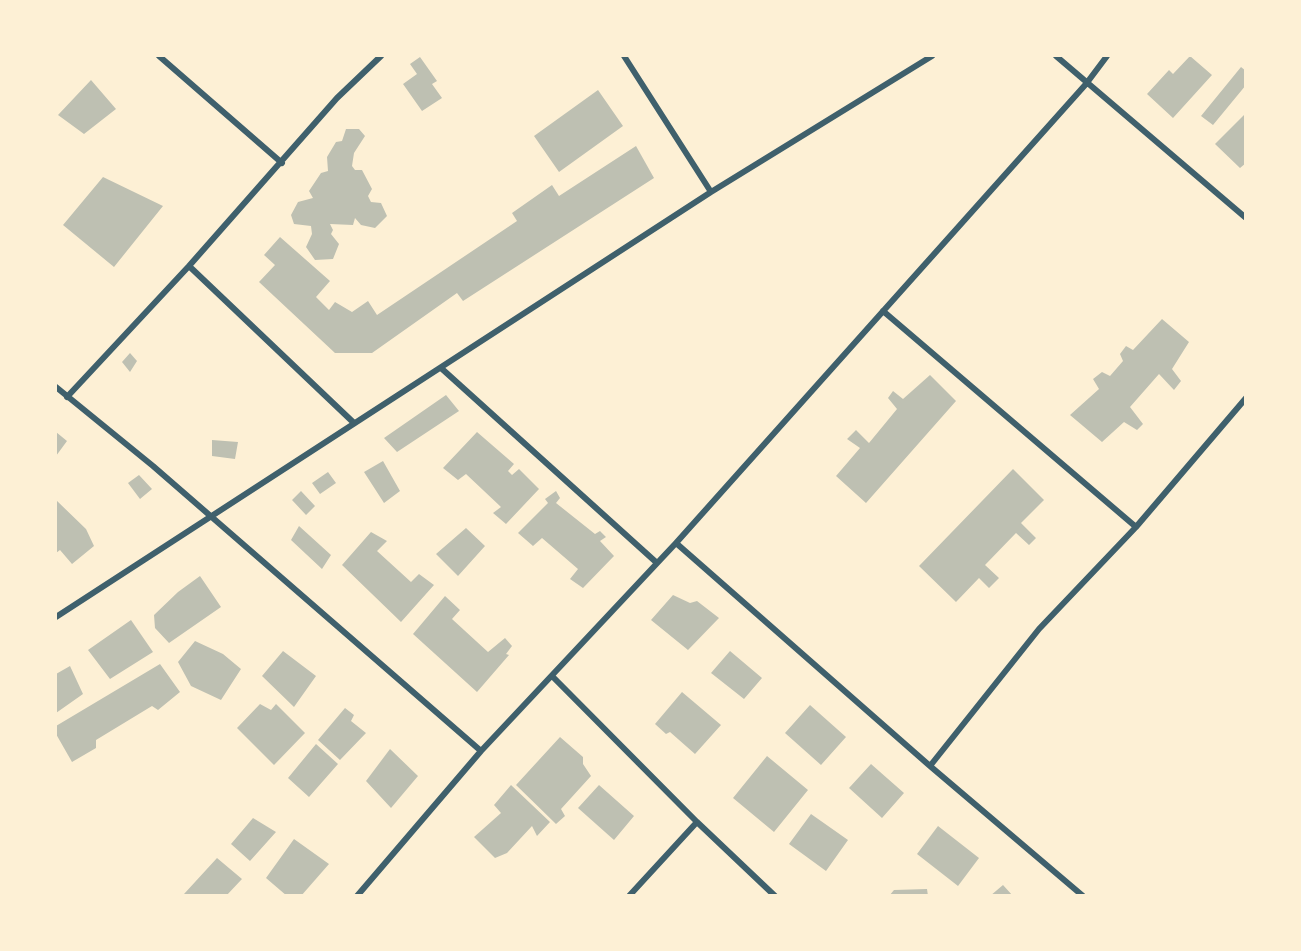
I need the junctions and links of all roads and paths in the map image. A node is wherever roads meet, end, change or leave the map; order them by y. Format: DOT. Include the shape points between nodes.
graph roads {
  1 [pos="159,56"];
  2 [pos="381,56"];
  3 [pos="624,56"];
  4 [pos="932,56"];
  5 [pos="1056,56"];
  6 [pos="1107,56"];
  7 [pos="1086,84"];
  8 [pos="282,163"];
  9 [pos="711,192"];
  10 [pos="1245,218"];
  11 [pos="189,266"];
  12 [pos="883,311"];
  13 [pos="441,368"];
  14 [pos="56,387"];
  15 [pos="67,397"];
  16 [pos="1245,398"];
  17 [pos="354,423"];
  18 [pos="209,517"];
  19 [pos="1136,527"];
  20 [pos="676,543"];
  21 [pos="657,563"];
  22 [pos="56,617"];
  23 [pos="552,676"];
  24 [pos="481,751"];
  25 [pos="930,766"];
  26 [pos="697,822"];
  27 [pos="357,896"];
  28 [pos="629,896"];
  29 [pos="775,896"];
  30 [pos="1083,896"];
  1 -- 8 [label="street"];
  2 -- 8 [label="street" via="337,98"];
  3 -- 9 [label="street"];
  4 -- 9 [label="street"];
  5 -- 7 [label="street"];
  6 -- 7 [label="street"];
  7 -- 10 [label="street"];
  7 -- 12 [label="street"];
  8 -- 11 [label="street"];
  9 -- 13 [label="street"];
  11 -- 15 [label="street"];
  11 -- 17 [label="street"];
  12 -- 19 [label="street"];
  12 -- 20 [label="street"];
  13 -- 17 [label="street"];
  13 -- 21 [label="street"];
  14 -- 15 [label="street"];
  15 -- 18 [label="street"];
  16 -- 19 [label="street"];
  17 -- 18 [label="street"];
  18 -- 22 [label="street"];
  18 -- 24 [label="street"];
  19 -- 25 [label="street" via="1039,629"];
  20 -- 21 [label="street"];
  20 -- 25 [label="street"];
  21 -- 23 [label="street"];
  23 -- 24 [label="street"];
  23 -- 26 [label="street"];
  24 -- 27 [label="street"];
  25 -- 30 [label="street"];
  26 -- 28 [label="street"];
  26 -- 29 [label="street"];
}
